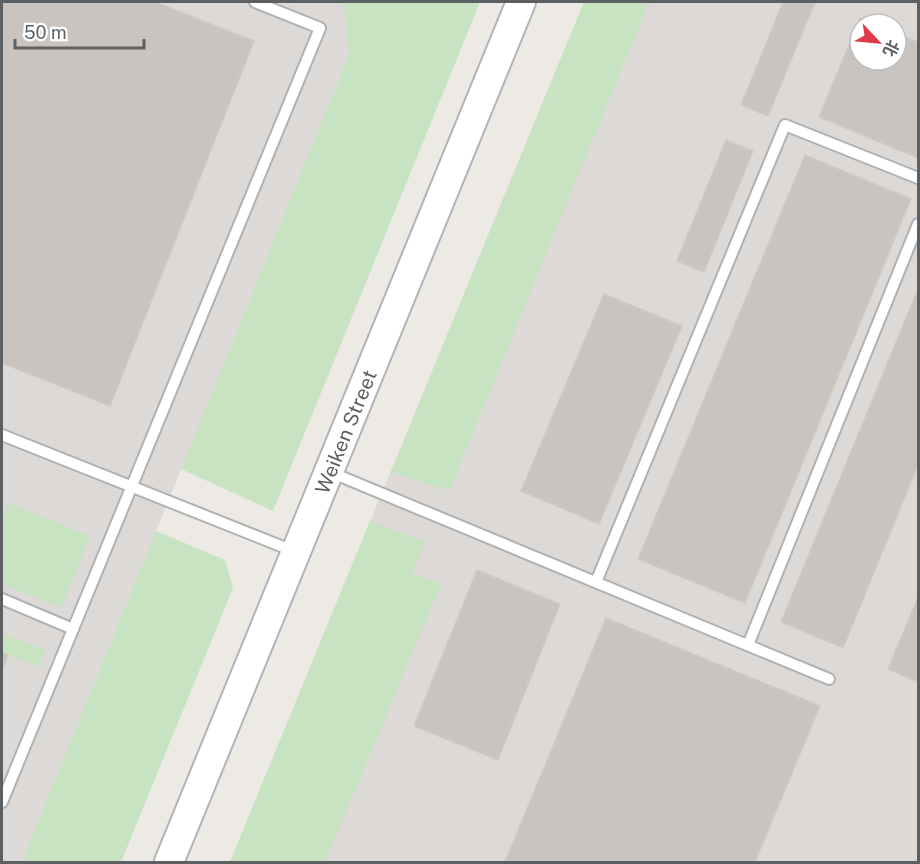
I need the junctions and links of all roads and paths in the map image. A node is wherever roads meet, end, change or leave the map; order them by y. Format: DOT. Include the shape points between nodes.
graph roads {
  1 [pos="255,2"];
  2 [pos="521,2"];
  3 [pos="918,178"];
  4 [pos="918,224"];
  5 [pos="2,435"];
  6 [pos="330,472"];
  7 [pos="132,488"];
  8 [pos="296,552"];
  9 [pos="596,582"];
  10 [pos="2,599"];
  11 [pos="73,628"];
  12 [pos="748,645"];
  13 [pos="829,679"];
  14 [pos="2,802"];
  15 [pos="169,862"];
  1 -- 7 [label="lane" via="320,28"];
  2 -- 6 [label="street, Weiken Street"];
  3 -- 9 [label="lane" via="785,125"];
  4 -- 12 [label="lane"];
  5 -- 7 [label="lane"];
  6 -- 8 [label="street, Weiken Street"];
  6 -- 9 [label="lane"];
  7 -- 8 [label="lane"];
  7 -- 11 [label="lane"];
  8 -- 15 [label="street, Weiken Street"];
  9 -- 12 [label="lane"];
  10 -- 11 [label="lane"];
  11 -- 14 [label="lane"];
  12 -- 13 [label="lane"];
}
